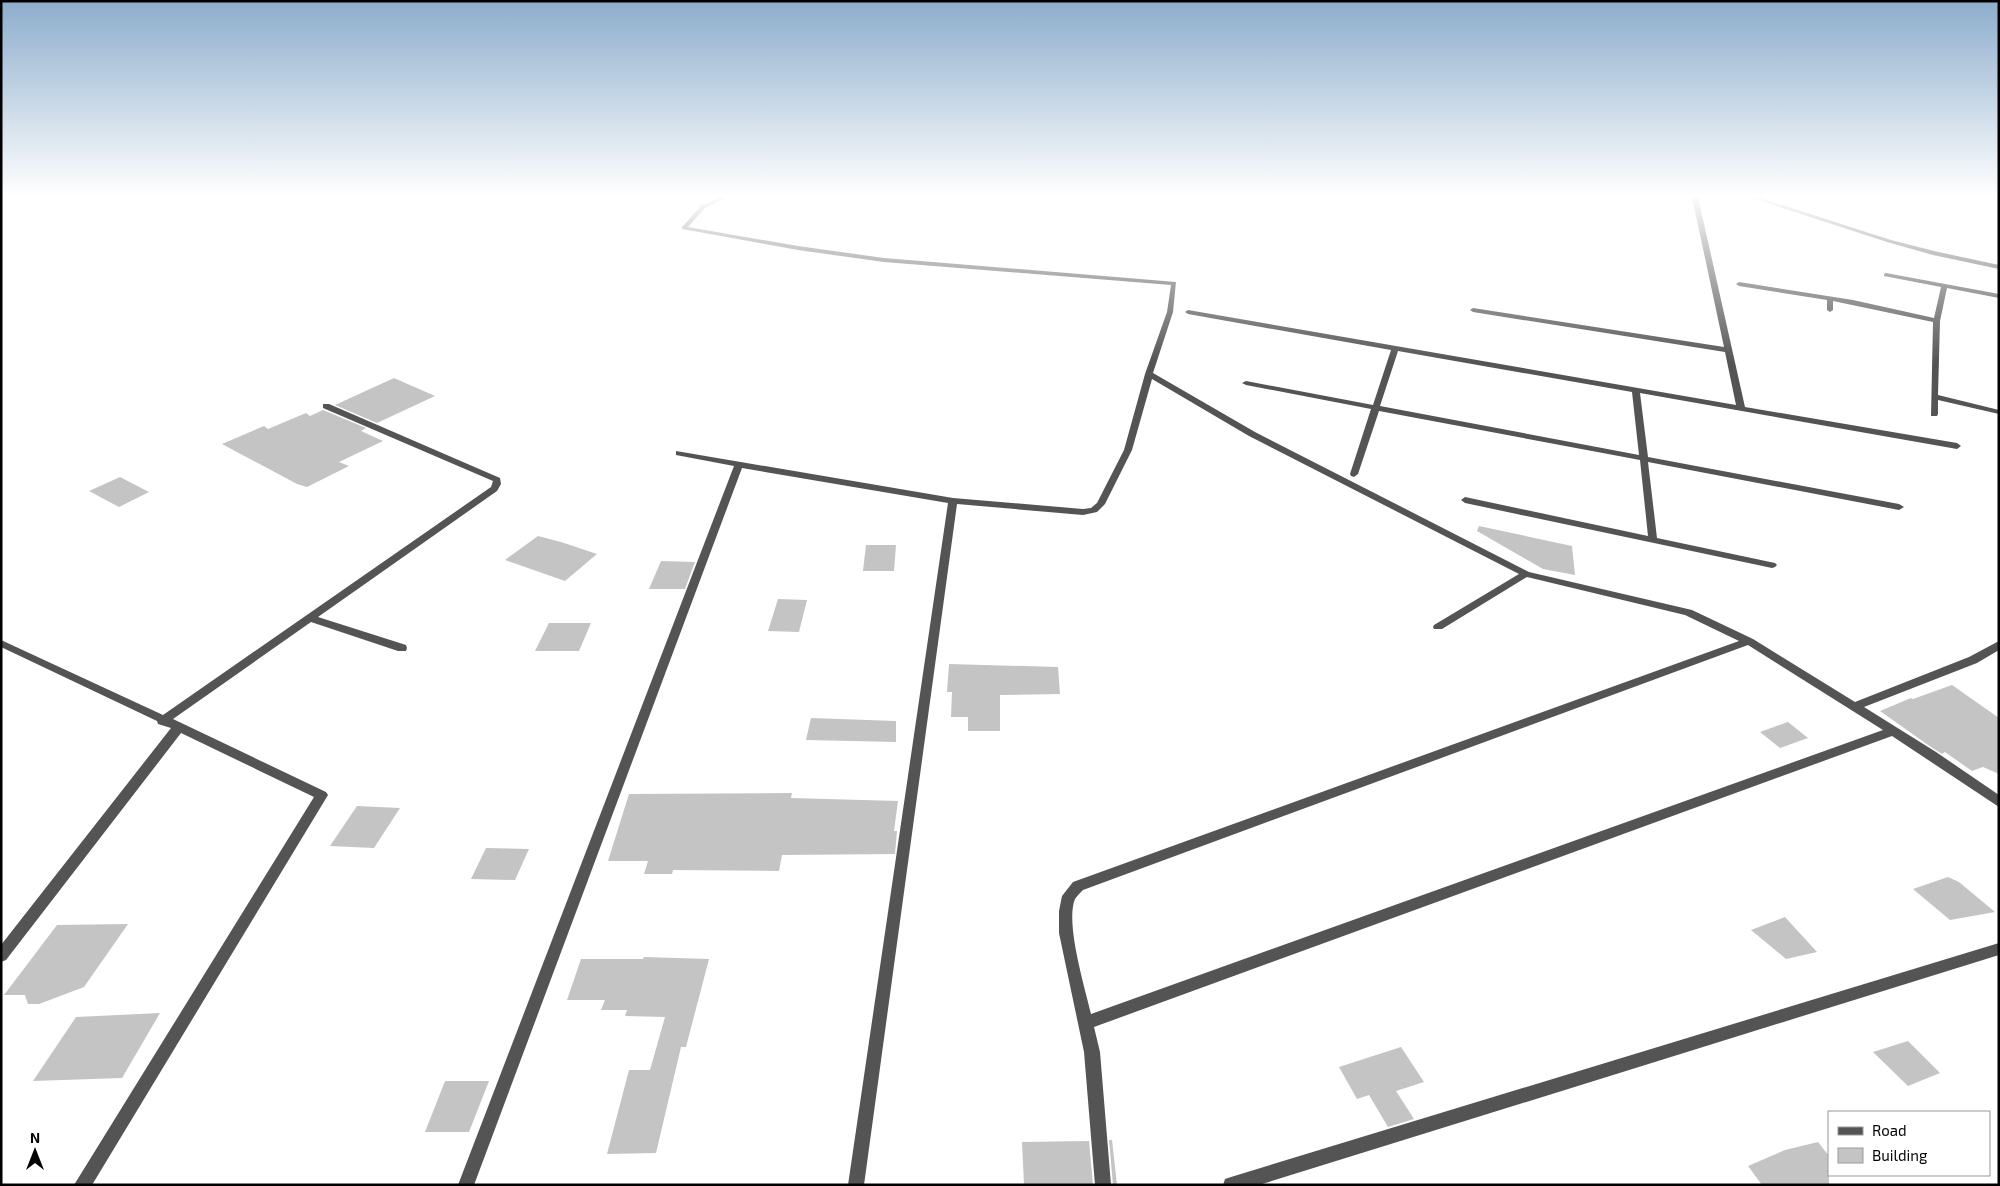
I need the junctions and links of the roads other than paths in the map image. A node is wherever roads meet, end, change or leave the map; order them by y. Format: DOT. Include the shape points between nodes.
graph roads {
  1 [pos="820,252"];
  2 [pos="1707,252"];
  3 [pos="1931,252"];
  4 [pos="1999,267"];
  5 [pos="1886,274"];
  6 [pos="1739,284"];
  7 [pos="1944,286"];
  8 [pos="1999,296"];
  9 [pos="1830,298"];
  10 [pos="1473,310"];
  11 [pos="1830,310"];
  12 [pos="1188,312"];
  13 [pos="1937,320"];
  14 [pos="1395,348"];
  15 [pos="1728,350"];
  16 [pos="1149,374"];
  17 [pos="1246,383"];
  18 [pos="1636,390"];
  19 [pos="1935,397"];
  20 [pos="326,406"];
  21 [pos="1376,408"];
  22 [pos="1741,408"];
  23 [pos="1999,412"];
  24 [pos="1934,414"];
  25 [pos="1957,446"];
  26 [pos="679,453"];
  27 [pos="1644,458"];
  28 [pos="739,465"];
  29 [pos="1354,474"];
  30 [pos="1465,500"];
  31 [pos="953,501"];
  32 [pos="1899,507"];
  33 [pos="1653,541"];
  34 [pos="1772,565"];
  35 [pos="1526,574"];
  36 [pos="309,618"];
  37 [pos="1438,627"];
  38 [pos="1749,641"];
  39 [pos="1,643"];
  40 [pos="1999,644"];
  41 [pos="402,648"];
  42 [pos="1854,707"];
  43 [pos="162,721"];
  44 [pos="178,728"];
  45 [pos="1893,731"];
  46 [pos="1999,802"];
  47 [pos="1999,949"];
  48 [pos="1,956"];
  49 [pos="1086,1023"];
  50 [pos="82,1185"];
  51 [pos="466,1185"];
  52 [pos="856,1185"];
  53 [pos="1103,1185"];
  54 [pos="1231,1185"];
  1 -- 16 [label="street" via="914,263 1174,283 1170,312"];
  2 -- 15 [label="street"];
  3 -- 4 [label="street"];
  5 -- 7 [label="street"];
  6 -- 9 [label="street"];
  7 -- 8 [label="street"];
  7 -- 13 [label="street"];
  9 -- 11 [label="street"];
  9 -- 13 [label="street"];
  10 -- 15 [label="street"];
  12 -- 14 [label="street"];
  13 -- 19 [label="street"];
  14 -- 18 [label="street"];
  14 -- 21 [label="street"];
  15 -- 22 [label="street"];
  16 -- 31 [label="street" via="1128,450 1101,504 1094,510 1063,511"];
  16 -- 35 [label="street" via="1252,434"];
  17 -- 21 [label="street"];
  18 -- 22 [label="street"];
  18 -- 27 [label="street"];
  19 -- 23 [label="street"];
  19 -- 24 [label="street"];
  20 -- 36 [label="street" via="497,480 497,484"];
  21 -- 27 [label="street"];
  21 -- 29 [label="street"];
  22 -- 25 [label="street"];
  26 -- 28 [label="street"];
  27 -- 32 [label="street"];
  27 -- 33 [label="street"];
  28 -- 31 [label="street"];
  28 -- 51 [label="street"];
  30 -- 33 [label="street"];
  31 -- 52 [label="street"];
  33 -- 34 [label="street"];
  35 -- 37 [label="street"];
  35 -- 38 [label="street" via="1688,612"];
  36 -- 41 [label="street"];
  36 -- 43 [label="street"];
  38 -- 42 [label="street"];
  38 -- 49 [label="street" via="1078,886 1069,896 1066,933"];
  39 -- 43 [label="street"];
  40 -- 42 [label="street" via="1974,660"];
  42 -- 45 [label="street"];
  43 -- 44 [label="street"];
  44 -- 48 [label="street"];
  44 -- 50 [label="street" via="322,795"];
  45 -- 46 [label="street"];
  45 -- 49 [label="street"];
  47 -- 54 [label="street"];
  49 -- 53 [label="street" via="1092,1052"];
}
